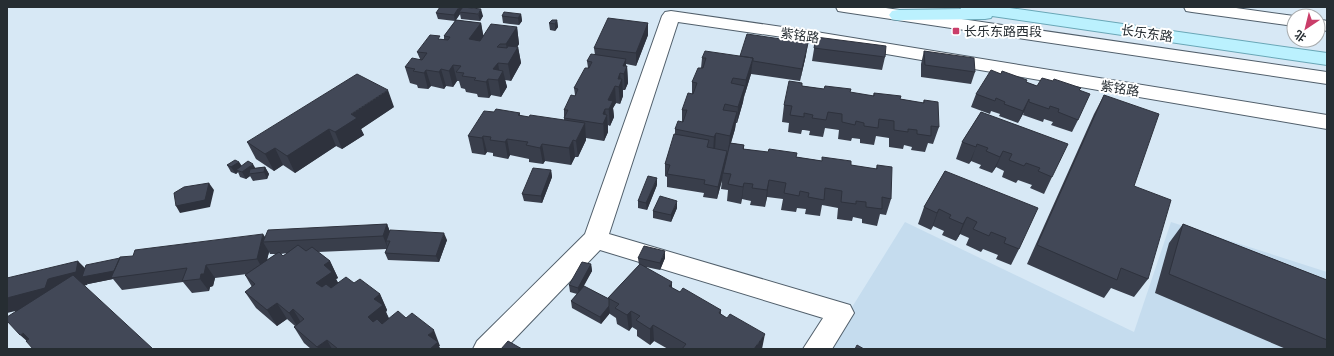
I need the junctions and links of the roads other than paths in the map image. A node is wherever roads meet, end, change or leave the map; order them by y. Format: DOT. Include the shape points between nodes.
graph roads {
  1 [pos="844,7"];
  2 [pos="968,7"];
  3 [pos="1064,7"];
  4 [pos="1192,7"];
  5 [pos="1017,14"];
  6 [pos="898,15"];
  7 [pos="1286,20"];
  8 [pos="1286,39"];
  9 [pos="1327,59"];
  10 [pos="1327,78"];
  11 [pos="1327,122"];
  12 [pos="596,239"];
  13 [pos="487,349"];
  14 [pos="817,349"];
  1 -- 6 [label="street"];
  2 -- 5 [label="main road, 长乐东路"];
  3 -- 8 [label="main road, 长乐东路"];
  4 -- 7 [label="street"];
  5 -- 6 [label="main road"];
  5 -- 9 [label="main road, 长乐东路"];
  6 -- 10 [label="street"];
  11 -- 12 [label="street, 紫铭路" via="817,37 671,16"];
  12 -- 13 [label="street"];
  12 -- 14 [label="street" via="840,314"];
}
